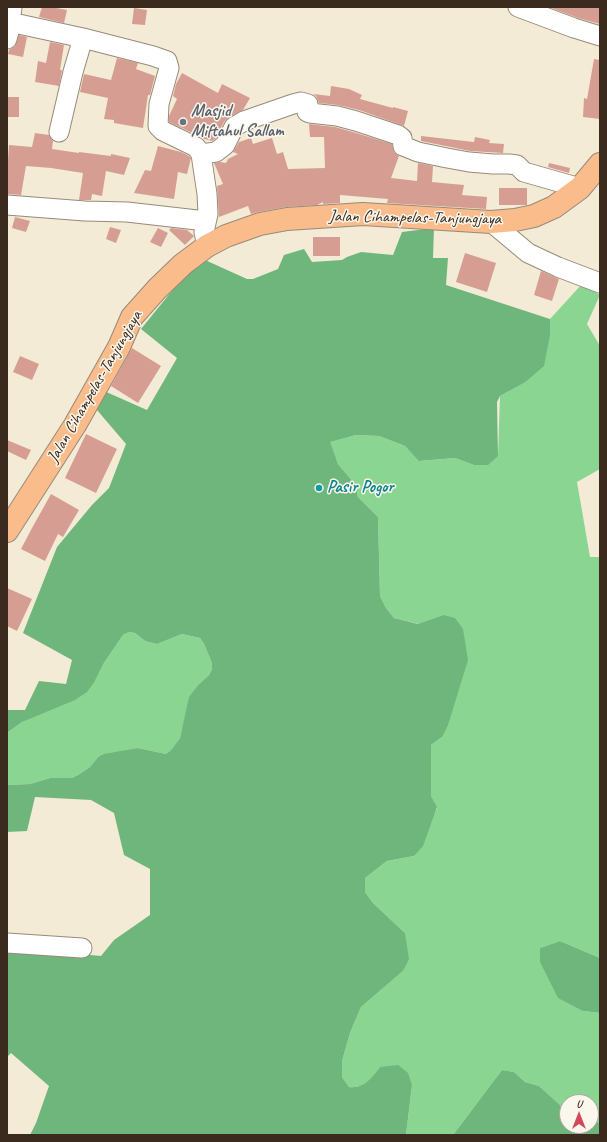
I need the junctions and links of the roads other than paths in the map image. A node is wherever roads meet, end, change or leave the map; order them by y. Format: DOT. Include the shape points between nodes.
graph roads {
  1 [pos="518,7"];
  2 [pos="12,14"];
  3 [pos="600,36"];
  4 [pos="83,38"];
  5 [pos="7,39"];
  6 [pos="60,132"];
  7 [pos="201,154"];
  8 [pos="600,166"];
  9 [pos="580,188"];
  10 [pos="7,205"];
  11 [pos="206,221"];
  12 [pos="492,222"];
  13 [pos="207,246"];
  14 [pos="600,282"];
  15 [pos="7,531"];
  16 [pos="7,943"];
  17 [pos="82,948"];
  1 -- 3 [label="street"];
  2 -- 4 [label="street" via="14,23"];
  2 -- 5 [label="street"];
  4 -- 6 [label="street"];
  4 -- 7 [label="street" via="167,61 169,68 159,104 158,126 196,147"];
  7 -- 9 [label="street" via="216,152 224,145 234,127 244,121 301,102 308,104 307,112 337,116 398,135 402,138 403,146 418,152 469,162 517,165 524,172"];
  7 -- 11 [label="street" via="208,194"];
  8 -- 9 [label="main road, Jalan Cihampelas-Tanjungjaya"];
  9 -- 12 [label="main road, Jalan Cihampelas-Tanjungjaya" via="554,207 534,216"];
  10 -- 11 [label="street" via="127,212"];
  11 -- 13 [label="street" via="204,232"];
  12 -- 13 [label="main road, Jalan Cihampelas-Tanjungjaya" via="363,214 294,218 260,224"];
  12 -- 14 [label="street" via="528,253"];
  13 -- 15 [label="main road, Jalan Cihampelas-Tanjungjaya" via="183,264 132,317 119,347 75,425"];
  16 -- 17 [label="street"];
}
